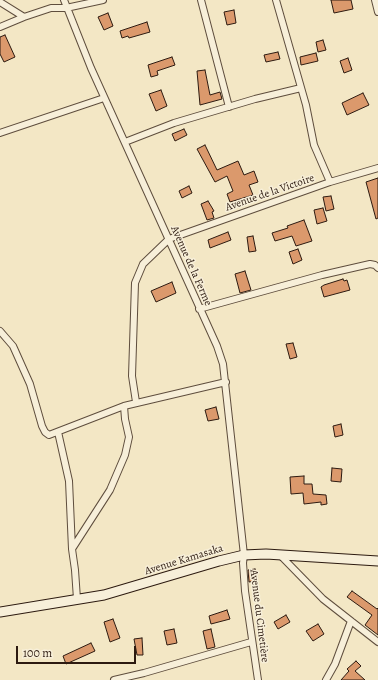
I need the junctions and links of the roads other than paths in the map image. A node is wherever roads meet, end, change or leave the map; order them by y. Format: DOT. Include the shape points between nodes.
graph roads {
  1 [pos="64,0"];
  2 [pos="104,0"];
  3 [pos="201,0"];
  4 [pos="276,0"];
  5 [pos="375,0"];
  6 [pos="0,2"];
  7 [pos="66,8"];
  8 [pos="378,12"];
  9 [pos="24,17"];
  10 [pos="0,27"];
  11 [pos="301,88"];
  12 [pos="104,98"];
  13 [pos="229,107"];
  14 [pos="0,133"];
  15 [pos="124,142"];
  16 [pos="378,168"];
  17 [pos="330,182"];
  18 [pos="169,239"];
  19 [pos="378,268"];
  20 [pos="199,308"];
  21 [pos="0,331"];
  22 [pos="226,382"];
  23 [pos="136,402"];
  24 [pos="124,406"];
  25 [pos="58,432"];
  26 [pos="72,549"];
  27 [pos="244,555"];
  28 [pos="281,556"];
  29 [pos="378,561"];
  30 [pos="77,599"];
  31 [pos="0,612"];
  32 [pos="351,622"];
  33 [pos="251,642"];
  34 [pos="378,642"];
  35 [pos="114,680"];
  36 [pos="258,680"];
  37 [pos="326,680"];
  1 -- 7 [label="street, Avenue de la Ferme"];
  2 -- 7 [label="street"];
  3 -- 13 [label="street"];
  4 -- 11 [label="street"];
  5 -- 8 [label="street"];
  6 -- 9 [label="street"];
  7 -- 9 [label="street" via="51,8"];
  7 -- 12 [label="street, Avenue de la Ferme"];
  9 -- 10 [label="street"];
  11 -- 13 [label="street"];
  11 -- 17 [label="street" via="314,145"];
  12 -- 14 [label="street"];
  12 -- 15 [label="street, Avenue de la Ferme"];
  13 -- 15 [label="street" via="174,123"];
  15 -- 18 [label="street, Avenue de la Ferme"];
  16 -- 17 [label="street, Avenue de la Victoire"];
  17 -- 18 [label="street, Avenue de la Victoire"];
  18 -- 20 [label="street, Avenue de la Ferme"];
  18 -- 23 [label="street" via="143,264 135,283 132,376"];
  19 -- 20 [label="street" via="370,264"];
  20 -- 22 [label="street, Avenue de la Ferme" via="218,351"];
  21 -- 25 [label="street" via="13,346 25,372 45,432 49,435"];
  22 -- 23 [label="street" via="209,384 150,401"];
  22 -- 27 [label="street, Avenue de la Ferme"];
  23 -- 24 [label="street"];
  24 -- 25 [label="street"];
  24 -- 26 [label="street" via="129,437 124,458 110,490"];
  25 -- 26 [label="street" via="69,481"];
  26 -- 30 [label="street"];
  27 -- 28 [label="street, Avenue Kamasaka"];
  27 -- 30 [label="street, Avenue Kamasaka" via="112,593"];
  27 -- 33 [label="street, Avenue du Cimetière" via="243,575"];
  28 -- 29 [label="street, Avenue Kamasaka"];
  28 -- 32 [label="street" via="311,589"];
  30 -- 31 [label="street, Avenue Kamasaka"];
  32 -- 34 [label="street"];
  32 -- 37 [label="street"];
  33 -- 35 [label="street"];
  33 -- 36 [label="street, Avenue du Cimetière"];
}
